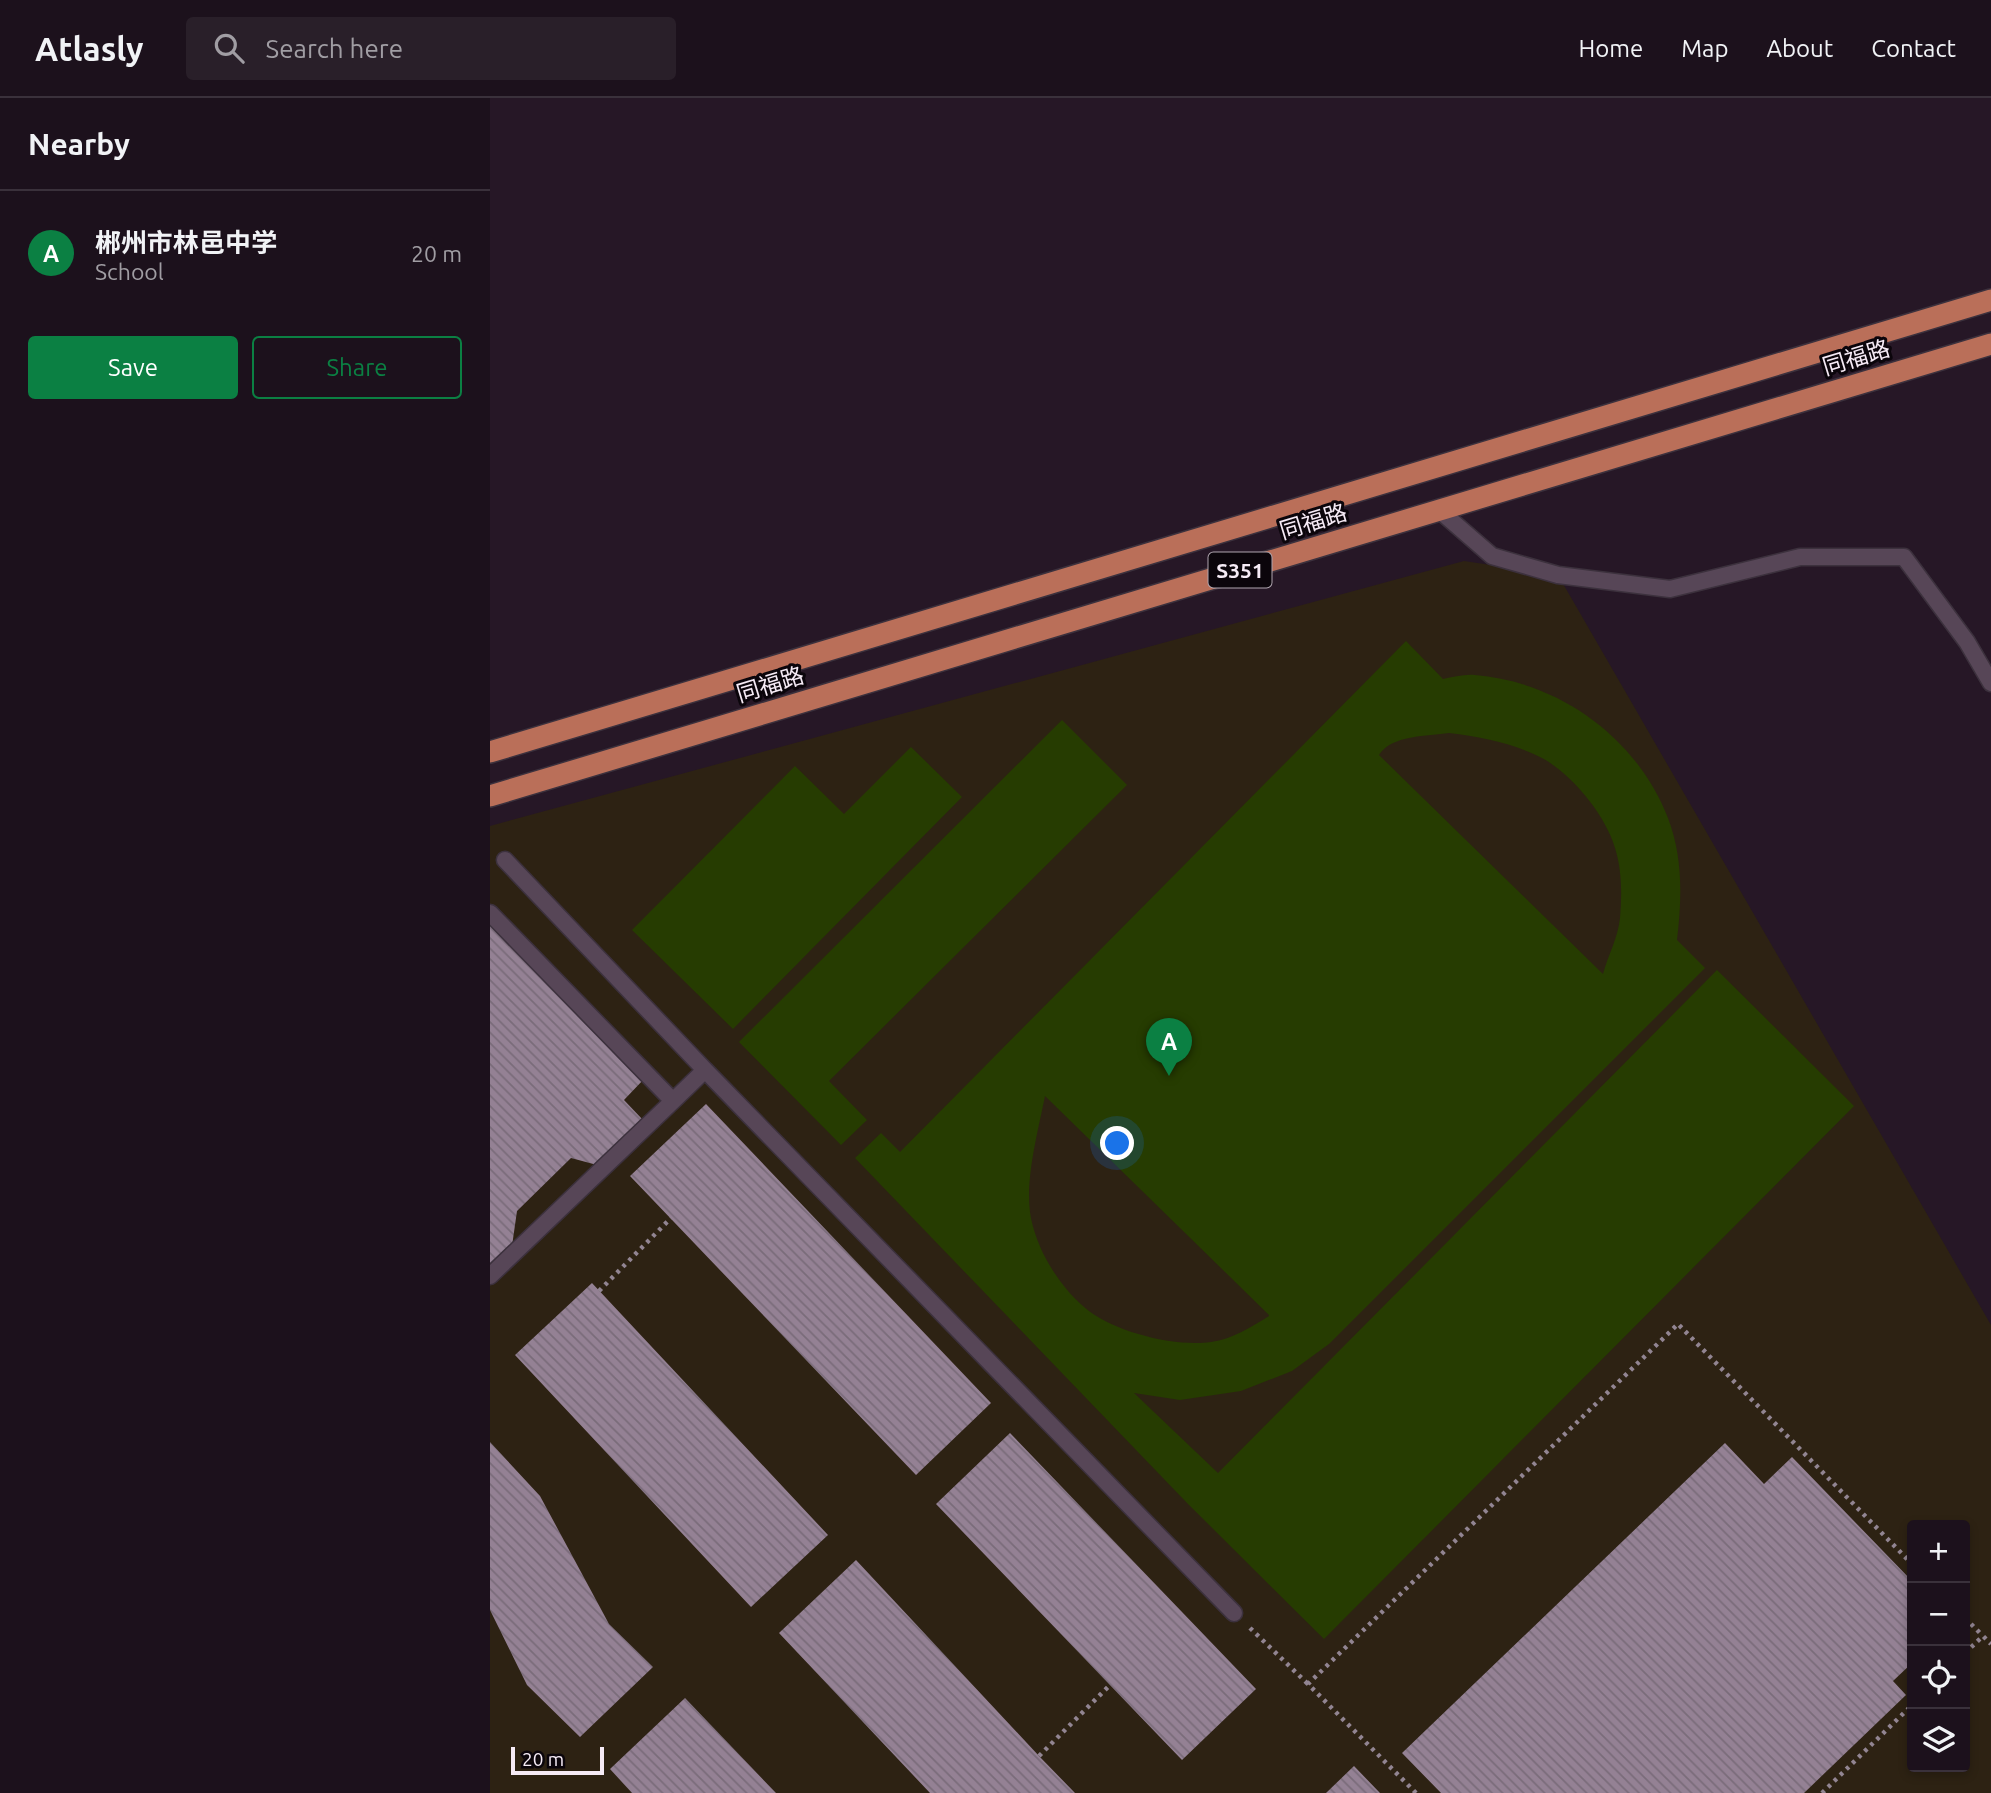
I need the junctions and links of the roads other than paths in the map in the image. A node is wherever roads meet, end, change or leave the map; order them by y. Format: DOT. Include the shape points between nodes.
graph roads {
  1 [pos="1991,300"];
  2 [pos="1991,344"];
  3 [pos="1439,510"];
  4 [pos="1991,683"];
  5 [pos="490,752"];
  6 [pos="490,796"];
  7 [pos="505,860"];
  8 [pos="490,913"];
  9 [pos="705,1070"];
  10 [pos="673,1101"];
  11 [pos="490,1276"];
  12 [pos="1234,1613"];
  1 -- 5 [label="main road, 同福路 / S351"];
  2 -- 3 [label="main road, 同福路 / S351"];
  3 -- 4 [label="lane" via="1492,556 1558,575 1670,589 1800,557 1904,556"];
  3 -- 6 [label="main road, 同福路 / S351"];
  7 -- 9 [label="lane"];
  8 -- 10 [label="lane"];
  9 -- 10 [label="lane"];
  9 -- 12 [label="lane"];
  10 -- 11 [label="lane"];
}
